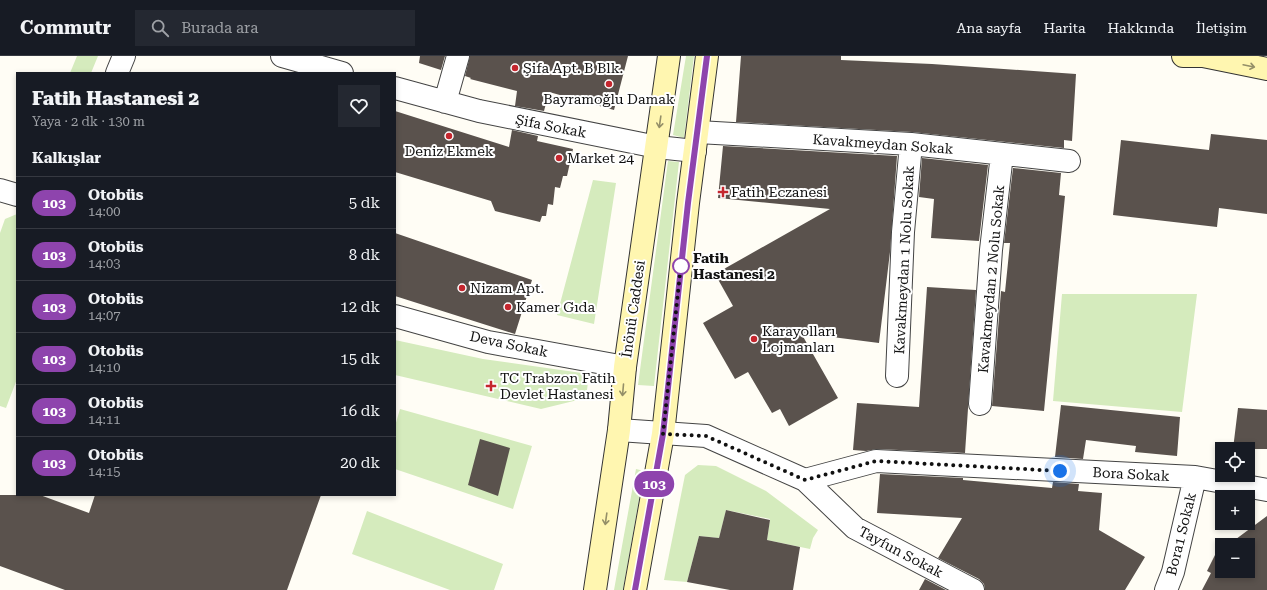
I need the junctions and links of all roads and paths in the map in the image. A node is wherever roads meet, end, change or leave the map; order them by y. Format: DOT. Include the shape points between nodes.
graph roads {
  1 [pos="124,56"];
  2 [pos="282,56"];
  3 [pos="458,56"];
  4 [pos="669,56"];
  5 [pos="707,56"];
  6 [pos="1183,56"];
  7 [pos="1204,56"];
  8 [pos="1267,69"];
  9 [pos="117,72"];
  10 [pos="338,72"];
  11 [pos="396,88"];
  12 [pos="445,102"];
  13 [pos="696,142"];
  14 [pos="911,144"];
  15 [pos="657,147"];
  16 [pos="1002,154"];
  17 [pos="1068,161"];
  18 [pos="0,190"];
  19 [pos="16,195"];
  20 [pos="396,316"];
  21 [pos="625,367"];
  22 [pos="897,376"];
  23 [pos="980,404"];
  24 [pos="619,430"];
  25 [pos="663,434"];
  26 [pos="1196,477"];
  27 [pos="805,480"];
  28 [pos="1267,490"];
  29 [pos="595,590"];
  30 [pos="635,590"];
  31 [pos="973,590"];
  32 [pos="1166,590"];
  1 -- 9 [label="street"];
  2 -- 10 [label="street"];
  3 -- 12 [label="street"];
  4 -- 15 [label="street, İnönü Caddesi, one-way"];
  5 -- 13 [label="street"];
  6 -- 7 [label="street"];
  7 -- 8 [label="street, one-way"];
  11 -- 12 [label="street, Şifa Sokak"];
  12 -- 15 [label="street, Şifa Sokak"];
  13 -- 14 [label="street, Kavakmeydan Sokak"];
  13 -- 15 [label="street"];
  13 -- 25 [label="street"];
  14 -- 16 [label="street, Kavakmeydan Sokak"];
  14 -- 22 [label="street, Kavakmeydan 1 Nolu Sokak" via="903,232"];
  15 -- 21 [label="street, İnönü Caddesi"];
  16 -- 17 [label="street, Kavakmeydan Sokak"];
  16 -- 23 [label="street, Kavakmeydan 2 Nolu Sokak" via="991,250"];
  18 -- 19 [label="street"];
  20 -- 21 [label="street, Deva Sokak" via="488,342"];
  21 -- 24 [label="street, İnönü Caddesi, one-way"];
  24 -- 25 [label="street, Tayfun Sokak"];
  24 -- 29 [label="street, İnönü Caddesi, one-way"];
  25 -- 27 [label="street, Tayfun Sokak" via="706,436"];
  25 -- 30 [label="street"];
  26 -- 27 [label="street, Bora Sokak" via="876,461"];
  26 -- 28 [label="street, Bora Sokak"];
  26 -- 32 [label="street, Bora1 Sokak"];
  27 -- 31 [label="street, Tayfun Sokak" via="855,528"];
}
